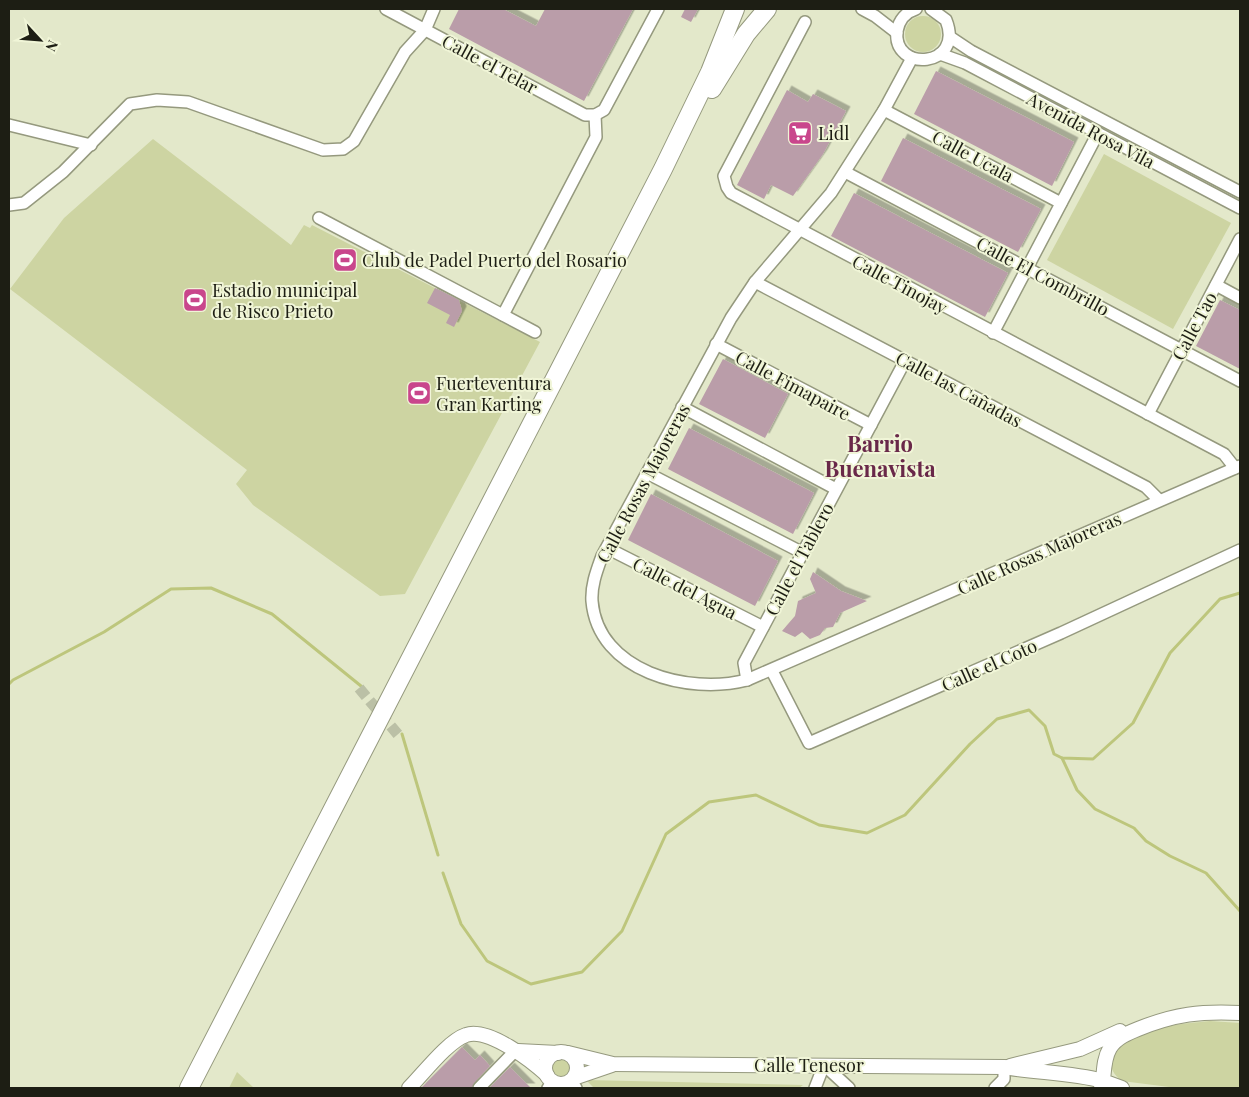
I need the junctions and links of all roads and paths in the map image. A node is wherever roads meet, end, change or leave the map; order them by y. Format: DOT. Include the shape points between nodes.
graph roads {
  1 [pos="386,9"];
  2 [pos="434,9"];
  3 [pos="658,9"];
  4 [pos="735,9"];
  5 [pos="767,9"];
  6 [pos="862,9"];
  7 [pos="931,9"];
  8 [pos="906,10"];
  9 [pos="805,22"];
  10 [pos="425,30"];
  11 [pos="897,33"];
  12 [pos="950,37"];
  13 [pos="940,54"];
  14 [pos="912,58"];
  15 [pos="884,110"];
  16 [pos="595,115"];
  17 [pos="9,125"];
  18 [pos="1098,133"];
  19 [pos="91,145"];
  20 [pos="664,169"];
  21 [pos="845,172"];
  22 [pos="1240,192"];
  23 [pos="1061,203"];
  24 [pos="9,205"];
  25 [pos="1240,208"];
  26 [pos="320,218"];
  27 [pos="801,230"];
  28 [pos="1240,239"];
  29 [pos="1027,268"];
  30 [pos="755,282"];
  31 [pos="1216,285"];
  32 [pos="1240,298"];
  33 [pos="503,315"];
  34 [pos="535,332"];
  35 [pos="993,333"];
  36 [pos="716,344"];
  37 [pos="1182,349"];
  38 [pos="905,361"];
  39 [pos="1240,381"];
  40 [pos="682,408"];
  41 [pos="1148,414"];
  42 [pos="871,425"];
  43 [pos="1238,467"];
  44 [pos="647,473"];
  45 [pos="836,489"];
  46 [pos="1159,500"];
  47 [pos="607,548"];
  48 [pos="1240,550"];
  49 [pos="803,553"];
  50 [pos="763,627"];
  51 [pos="772,671"];
  52 [pos="747,680"];
  53 [pos="1240,1013"];
  54 [pos="1167,1017"];
  55 [pos="517,1051"];
  56 [pos="563,1053"];
  57 [pos="613,1064"];
  58 [pos="824,1065"];
  59 [pos="1004,1067"];
  60 [pos="1040,1074"];
  61 [pos="549,1082"];
  62 [pos="574,1082"];
  63 [pos="1102,1085"];
  64 [pos="189,1088"];
  65 [pos="409,1088"];
  66 [pos="479,1088"];
  67 [pos="814,1088"];
  68 [pos="848,1088"];
  69 [pos="996,1088"];
  70 [pos="1089,1088"];
  71 [pos="1122,1088"];
  1 -- 10 [label="street, Calle el Telar"];
  2 -- 10 [label="street"];
  3 -- 16 [label="street" via="604,110"];
  4 -- 20 [label="main road" via="710,72"];
  5 -- 20 [label="main road" via="746,34"];
  6 -- 11 [label="street"];
  7 -- 12 [label="street" via="946,20"];
  8 -- 11 [label="street"];
  9 -- 27 [label="street, Calle Tinojay" via="724,176 732,193"];
  10 -- 16 [label="street, Calle el Telar" via="585,115"];
  10 -- 19 [label="street" via="405,52 354,141 343,150 323,150 188,102 164,100 130,104"];
  11 -- 14 [label="street" via="900,47"];
  12 -- 13 [label="street"];
  12 -- 22 [label="street, Avenida Rosa Vila"];
  13 -- 14 [label="street" via="925,60"];
  13 -- 18 [label="street, Avenida Rosa Vila"];
  14 -- 15 [label="street, Calle Rosas Majoreras"];
  15 -- 21 [label="street, Calle Rosas Majoreras"];
  15 -- 23 [label="street, Calle Ucala"];
  16 -- 33 [label="street" via="596,137"];
  17 -- 19 [label="street"];
  18 -- 23 [label="street"];
  18 -- 25 [label="street, Avenida Rosa Vila"];
  19 -- 24 [label="street" via="24,203"];
  20 -- 64 [label="main road"];
  21 -- 27 [label="street, Calle Rosas Majoreras"];
  21 -- 29 [label="street, Calle El Combrillo"];
  23 -- 29 [label="street"];
  26 -- 33 [label="street"];
  27 -- 30 [label="street, Calle Rosas Majoreras"];
  27 -- 35 [label="street, Calle Tinojay"];
  28 -- 31 [label="street, Calle Tao"];
  29 -- 35 [label="street"];
  29 -- 37 [label="street, Calle El Combrillo"];
  30 -- 36 [label="street, Calle Rosas Majoreras"];
  30 -- 38 [label="street, Calle las Cañadas"];
  31 -- 32 [label="street"];
  31 -- 37 [label="street, Calle Tao"];
  33 -- 34 [label="street"];
  35 -- 41 [label="street, Calle Tinojay"];
  36 -- 40 [label="street, Calle Rosas Majoreras"];
  36 -- 42 [label="street, Calle Fimapaire"];
  37 -- 39 [label="street, Calle El Combrillo"];
  37 -- 41 [label="street, Calle Tao"];
  38 -- 42 [label="street, Calle el Tablero"];
  38 -- 46 [label="street, Calle las Cañadas" via="1146,488"];
  40 -- 44 [label="street, Calle Rosas Majoreras"];
  40 -- 45 [label="street"];
  41 -- 43 [label="street, Calle Tinojay" via="1224,454"];
  42 -- 45 [label="street, Calle el Tablero"];
  43 -- 46 [label="street, Calle Rosas Majoreras"];
  44 -- 47 [label="street, Calle Rosas Majoreras"];
  44 -- 49 [label="street"];
  45 -- 49 [label="street, Calle el Tablero"];
  46 -- 51 [label="street, Calle Rosas Majoreras"];
  47 -- 50 [label="street, Calle del Agua"];
  47 -- 52 [label="street, Calle Rosas Majoreras" via="594,578 592,600 604,637 616,652 651,673 678,682 732,684"];
  48 -- 51 [label="street, Calle el Coto" via="1061,633 809,743"];
  49 -- 50 [label="street, Calle el Tablero"];
  50 -- 52 [label="street, Calle el Tablero" via="744,663"];
  51 -- 52 [label="street, Calle Rosas Majoreras"];
  53 -- 54 [label="street" via="1208,1012"];
  54 -- 59 [label="street, Calle Tenesor" via="1132,1024 1080,1048"];
  54 -- 63 [label="street" via="1114,1042 1106,1055"];
  55 -- 56 [label="street, Calle Tenesor"];
  55 -- 61 [label="street"];
  55 -- 65 [label="street" via="484,1036 466,1035"];
  55 -- 66 [label="street"];
  56 -- 57 [label="street, Calle Tenesor"];
  56 -- 61 [label="street" via="546,1062"];
  56 -- 62 [label="street" via="577,1065"];
  57 -- 58 [label="street, Calle Tenesor"];
  57 -- 62 [label="street, Calle Tenesor"];
  58 -- 59 [label="street, Calle Tenesor"];
  58 -- 67 [label="street"];
  58 -- 68 [label="street"];
  59 -- 60 [label="street, Calle Tenesor"];
  59 -- 69 [label="street" via="1004,1079"];
  60 -- 63 [label="street, Calle Tenesor" via="1070,1073"];
  60 -- 70 [label="street" via="1078,1081"];
  61 -- 62 [label="street"];
  63 -- 71 [label="street, Calle Tenesor"];
}
